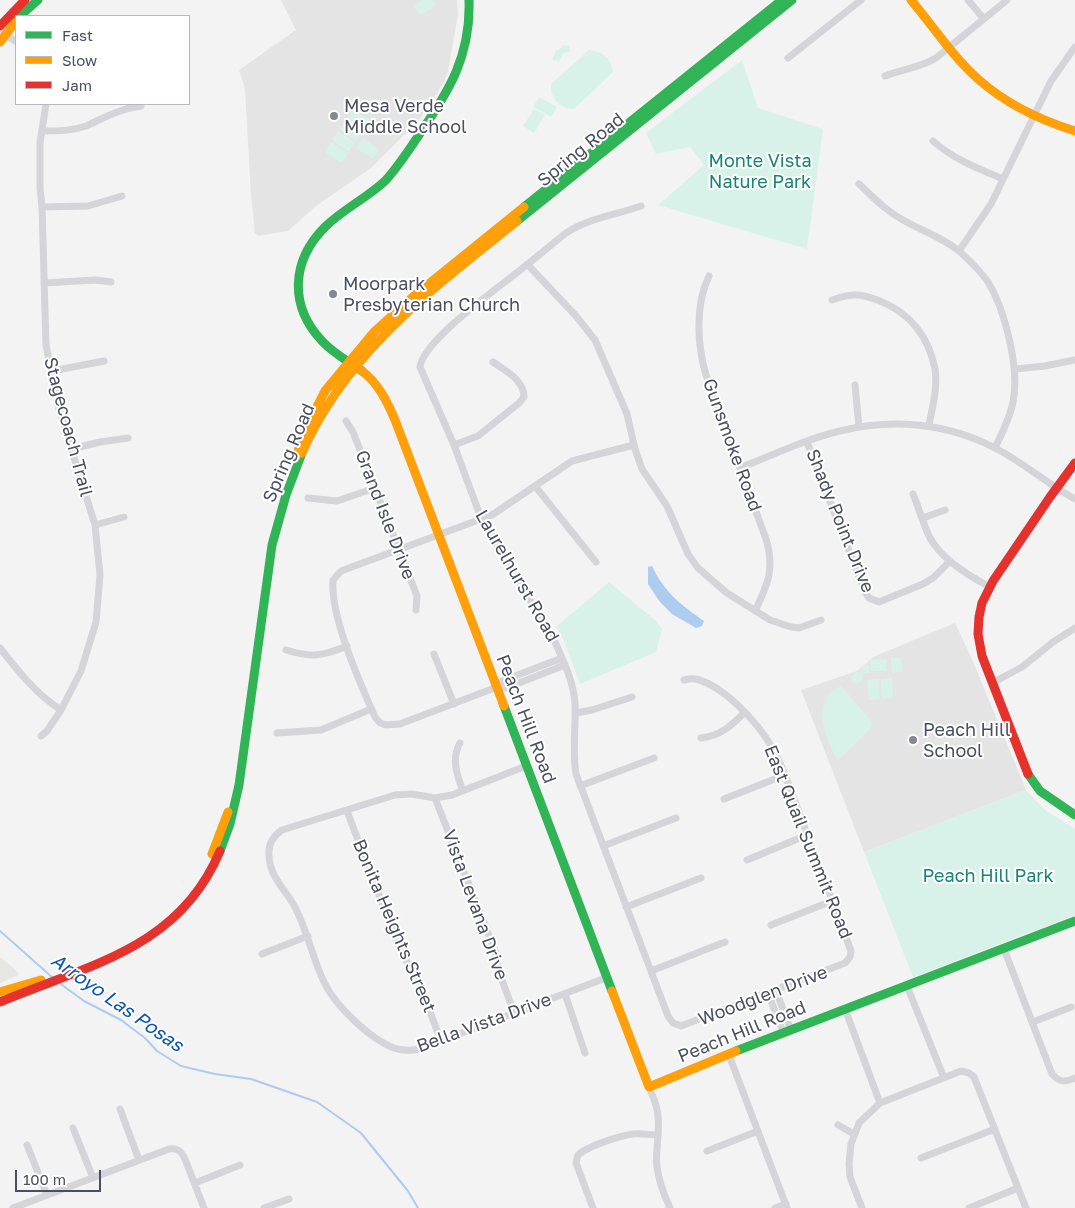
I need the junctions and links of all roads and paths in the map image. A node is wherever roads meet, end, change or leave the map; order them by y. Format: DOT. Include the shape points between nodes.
graph roads {
  1 [pos="25,0"];
  2 [pos="38,0"];
  3 [pos="469,0"];
  4 [pos="782,0"];
  5 [pos="792,0"];
  6 [pos="861,0"];
  7 [pos="912,0"];
  8 [pos="968,0"];
  9 [pos="1007,0"];
  10 [pos="16,15"];
  11 [pos="21,15"];
  12 [pos="15,16"];
  13 [pos="984,19"];
  14 [pos="8,27"];
  15 [pos="15,40"];
  16 [pos="0,42"];
  17 [pos="950,47"];
  18 [pos="1075,47"];
  19 [pos="788,58"];
  20 [pos="885,76"];
  21 [pos="46,105"];
  22 [pos="141,106"];
  23 [pos="1033,116"];
  24 [pos="43,131"];
  25 [pos="1075,131"];
  26 [pos="933,141"];
  27 [pos="1003,179"];
  28 [pos="859,184"];
  29 [pos="122,196"];
  30 [pos="641,206"];
  31 [pos="42,207"];
  32 [pos="959,251"];
  33 [pos="528,264"];
  34 [pos="709,276"];
  35 [pos="44,282"];
  36 [pos="110,282"];
  37 [pos="832,300"];
  38 [pos="1075,360"];
  39 [pos="104,361"];
  40 [pos="493,362"];
  41 [pos="352,364"];
  42 [pos="1015,369"];
  43 [pos="52,371"];
  44 [pos="854,385"];
  45 [pos="346,421"];
  46 [pos="929,426"];
  47 [pos="859,427"];
  48 [pos="128,438"];
  49 [pos="807,442"];
  50 [pos="454,445"];
  51 [pos="634,445"];
  52 [pos="995,448"];
  53 [pos="72,449"];
  54 [pos="1075,463"];
  55 [pos="740,468"];
  56 [pos="535,486"];
  57 [pos="1057,487"];
  58 [pos="375,488"];
  59 [pos="913,494"];
  60 [pos="308,498"];
  61 [pos="1075,499"];
  62 [pos="945,510"];
  63 [pos="124,517"];
  64 [pos="481,518"];
  65 [pos="923,518"];
  66 [pos="94,526"];
  67 [pos="438,535"];
  68 [pos="399,550"];
  69 [pos="950,561"];
  70 [pos="596,562"];
  71 [pos="990,587"];
  72 [pos="416,610"];
  73 [pos="755,611"];
  74 [pos="821,620"];
  75 [pos="1075,628"];
  76 [pos="347,646"];
  77 [pos="0,648"];
  78 [pos="286,650"];
  79 [pos="434,654"];
  80 [pos="564,661"];
  81 [pos="684,680"];
  82 [pos="992,683"];
  83 [pos="497,687"];
  84 [pos="632,697"];
  85 [pos="454,704"];
  86 [pos="371,708"];
  87 [pos="61,710"];
  88 [pos="744,713"];
  89 [pos="575,714"];
  90 [pos="277,733"];
  91 [pos="41,736"];
  92 [pos="701,738"];
  93 [pos="460,743"];
  94 [pos="654,758"];
  95 [pos="526,766"];
  96 [pos="785,775"];
  97 [pos="580,786"];
  98 [pos="463,791"];
  99 [pos="435,798"];
  100 [pos="724,799"];
  101 [pos="347,810"];
  102 [pos="1075,815"];
  103 [pos="676,818"];
  104 [pos="807,836"];
  105 [pos="603,846"];
  106 [pos="746,860"];
  107 [pos="701,878"];
  108 [pos="832,900"];
  109 [pos="626,907"];
  110 [pos="1075,922"];
  111 [pos="772,926"];
  112 [pos="308,936"];
  113 [pos="725,942"];
  114 [pos="1004,949"];
  115 [pos="262,954"];
  116 [pos="848,961"];
  117 [pos="651,971"];
  118 [pos="608,977"];
  119 [pos="43,982"];
  120 [pos="907,986"];
  121 [pos="0,992"];
  122 [pos="772,992"];
  123 [pos="564,994"];
  124 [pos="0,1002"];
  125 [pos="1071,1007"];
  126 [pos="846,1009"];
  127 [pos="514,1012"];
  128 [pos="1033,1022"];
  129 [pos="675,1025"];
  130 [pos="787,1031"];
  131 [pos="441,1041"];
  132 [pos="585,1053"];
  133 [pos="728,1055"];
  134 [pos="944,1078"];
  135 [pos="1075,1078"];
  136 [pos="650,1087"];
  137 [pos="880,1103"];
  138 [pos="120,1109"];
  139 [pos="838,1125"];
  140 [pos="73,1128"];
  141 [pos="995,1129"];
  142 [pos="758,1131"];
  143 [pos="854,1134"];
  144 [pos="658,1135"];
  145 [pos="27,1145"];
  146 [pos="707,1150"];
  147 [pos="922,1158"];
  148 [pos="139,1160"];
  149 [pos="240,1165"];
  150 [pos="93,1178"];
  151 [pos="195,1184"];
  152 [pos="1018,1188"];
  153 [pos="47,1195"];
  154 [pos="288,1199"];
  155 [pos="786,1206"];
  156 [pos="14,1208"];
  157 [pos="204,1208"];
  158 [pos="264,1208"];
  159 [pos="593,1208"];
  160 [pos="670,1208"];
  161 [pos="775,1208"];
  162 [pos="862,1208"];
  163 [pos="969,1208"];
  164 [pos="1026,1208"];
  1 -- 10 [label="street"];
  2 -- 11 [label="street"];
  3 -- 41 [label="street, Peach Hill Road" via="466,45 448,90 397,167 380,185 322,228 310,244 298,274 298,292 316,334 328,348"];
  4 -- 41 [label="street, Spring Road" via="405,303 381,325"];
  5 -- 41 [label="street, Spring Road" via="420,300"];
  6 -- 19 [label="street"];
  7 -- 17 [label="street"];
  8 -- 13 [label="street"];
  9 -- 13 [label="street"];
  12 -- 14 [label="street"];
  13 -- 17 [label="street"];
  14 -- 15 [label="street"];
  14 -- 16 [label="street"];
  17 -- 20 [label="street" via="925,64"];
  17 -- 23 [label="street" via="987,86"];
  18 -- 23 [label="street" via="1051,81"];
  21 -- 24 [label="street, Stagecoach Trail"];
  22 -- 24 [label="street" via="120,110 72,130"];
  23 -- 25 [label="street"];
  23 -- 27 [label="street"];
  24 -- 31 [label="street, Stagecoach Trail" via="40,143"];
  26 -- 27 [label="street" via="964,162"];
  27 -- 32 [label="street" via="981,220"];
  28 -- 32 [label="street" via="895,215"];
  29 -- 31 [label="street" via="88,206"];
  30 -- 33 [label="street, Laurelhurst Road" via="575,227"];
  31 -- 35 [label="street, Stagecoach Trail"];
  32 -- 42 [label="street" via="984,276 994,294"];
  33 -- 50 [label="street, Laurelhurst Road" via="455,322 433,344 420,364"];
  33 -- 51 [label="street" via="595,340 627,414"];
  34 -- 55 [label="street, Gunsmoke Road" via="703,289 701,355"];
  35 -- 36 [label="street"];
  35 -- 43 [label="street, Stagecoach Trail" via="45,332"];
  37 -- 46 [label="street" via="853,294 875,299 902,312 918,328 928,346 935,370"];
  38 -- 42 [label="street"];
  39 -- 43 [label="street"];
  40 -- 50 [label="street" via="515,378 524,397 478,436"];
  41 -- 67 [label="street, Peach Hill Road" via="370,377 381,392"];
  41 -- 119 [label="street, Spring Road" via="325,391 312,414 275,518 264,574 236,778 211,856 190,892 157,926 125,947"];
  42 -- 52 [label="street" via="1011,411"];
  43 -- 53 [label="street, Stagecoach Trail" via="59,409"];
  44 -- 47 [label="street"];
  45 -- 58 [label="street, Grand Isle Drive"];
  46 -- 47 [label="street" via="891,424"];
  46 -- 52 [label="street" via="955,432"];
  47 -- 49 [label="street"];
  48 -- 53 [label="street"];
  49 -- 55 [label="street"];
  49 -- 69 [label="street, Shady Point Drive" via="869,598 879,602 912,590 933,578"];
  50 -- 64 [label="street, Laurelhurst Road"];
  51 -- 56 [label="street" via="572,462"];
  51 -- 73 [label="street" via="645,474 667,506 693,561 712,581"];
  52 -- 57 [label="street"];
  53 -- 66 [label="street, Stagecoach Trail"];
  54 -- 57 [label="street"];
  55 -- 73 [label="street, Gunsmoke Road" via="771,561 767,586"];
  56 -- 64 [label="street" via="498,512"];
  56 -- 70 [label="street"];
  57 -- 61 [label="street"];
  57 -- 71 [label="street"];
  58 -- 60 [label="street" via="337,501"];
  58 -- 68 [label="street, Grand Isle Drive"];
  59 -- 65 [label="street"];
  62 -- 65 [label="street"];
  63 -- 66 [label="street"];
  64 -- 67 [label="street"];
  64 -- 80 [label="street, Laurelhurst Road"];
  65 -- 69 [label="street" via="931,538"];
  66 -- 87 [label="street, Stagecoach Trail" via="100,575 96,622 81,671"];
  67 -- 68 [label="street"];
  67 -- 83 [label="street, Peach Hill Road"];
  68 -- 72 [label="street, Grand Isle Drive" via="417,596"];
  68 -- 76 [label="street" via="341,571 333,580 338,618"];
  69 -- 71 [label="street"];
  71 -- 82 [label="street" via="980,609 977,628 978,642"];
  73 -- 74 [label="street" via="791,627 806,627"];
  75 -- 82 [label="street" via="1022,667"];
  76 -- 78 [label="street" via="317,656"];
  76 -- 86 [label="street"];
  77 -- 87 [label="street" via="28,682"];
  79 -- 85 [label="street"];
  80 -- 83 [label="street" via="502,681"];
  80 -- 89 [label="street, Laurelhurst Road" via="573,691"];
  81 -- 88 [label="street, East Quail Summit Road" via="695,678 710,685 731,699"];
  82 -- 102 [label="street" via="1030,779 1046,798"];
  83 -- 85 [label="street"];
  83 -- 95 [label="street, Peach Hill Road"];
  84 -- 89 [label="street"];
  85 -- 86 [label="street" via="390,726 376,719"];
  86 -- 90 [label="street" via="321,730"];
  87 -- 91 [label="street, Stagecoach Trail"];
  88 -- 92 [label="street" via="726,730"];
  88 -- 96 [label="street, East Quail Summit Road" via="769,741"];
  89 -- 97 [label="street, Laurelhurst Road" via="574,762"];
  93 -- 98 [label="street" via="455,762"];
  94 -- 97 [label="street"];
  95 -- 98 [label="street"];
  95 -- 118 [label="street, Peach Hill Road"];
  96 -- 100 [label="street"];
  96 -- 104 [label="street, East Quail Summit Road"];
  97 -- 105 [label="street, Laurelhurst Road"];
  98 -- 99 [label="street"];
  99 -- 101 [label="street" via="404,794"];
  99 -- 127 [label="street, Vista Levana Drive"];
  101 -- 112 [label="street, Bella Vista Drive" via="286,828 278,832 272,841 268,854 274,875 296,909"];
  101 -- 131 [label="street, Bonita Heights Street" via="398,945 422,988"];
  103 -- 105 [label="street"];
  104 -- 106 [label="street"];
  104 -- 108 [label="street, East Quail Summit Road"];
  105 -- 109 [label="street, Laurelhurst Road"];
  107 -- 109 [label="street"];
  108 -- 111 [label="street"];
  108 -- 116 [label="street, East Quail Summit Road" via="849,942 851,954"];
  109 -- 117 [label="street, Laurelhurst Road"];
  110 -- 114 [label="street, Peach Hill Road"];
  112 -- 115 [label="street"];
  112 -- 131 [label="street, Bella Vista Drive" via="330,993 376,1038 408,1051"];
  113 -- 117 [label="street"];
  114 -- 120 [label="street, Peach Hill Road"];
  114 -- 128 [label="street"];
  116 -- 122 [label="street, Woodglen Drive"];
  117 -- 129 [label="street, Laurelhurst Road" via="668,1016"];
  118 -- 123 [label="street, Bella Vista Drive"];
  118 -- 136 [label="street, Peach Hill Road"];
  119 -- 121 [label="street, Spring Road"];
  119 -- 124 [label="street, Spring Road"];
  120 -- 126 [label="street, Peach Hill Road"];
  120 -- 134 [label="street"];
  122 -- 129 [label="street, Woodglen Drive" via="687,1025"];
  122 -- 130 [label="street"];
  123 -- 127 [label="street, Bella Vista Drive"];
  123 -- 132 [label="street"];
  125 -- 128 [label="street"];
  126 -- 130 [label="street, Peach Hill Road"];
  126 -- 137 [label="street"];
  127 -- 131 [label="street, Bella Vista Drive"];
  128 -- 135 [label="street" via="1052,1074 1063,1082"];
  130 -- 133 [label="street, Peach Hill Road"];
  133 -- 136 [label="street, Peach Hill Road"];
  133 -- 142 [label="street"];
  134 -- 137 [label="street"];
  134 -- 141 [label="street" via="961,1071 970,1073"];
  136 -- 144 [label="street" via="656,1103"];
  137 -- 143 [label="street" via="859,1123"];
  138 -- 148 [label="street"];
  139 -- 143 [label="street"];
  140 -- 150 [label="street"];
  141 -- 147 [label="street"];
  141 -- 152 [label="street"];
  142 -- 146 [label="street"];
  142 -- 155 [label="street"];
  143 -- 162 [label="street" via="850,1177"];
  144 -- 159 [label="street" via="623,1136 578,1155 576,1163"];
  144 -- 160 [label="street" via="658,1175"];
  145 -- 153 [label="street"];
  148 -- 150 [label="street"];
  148 -- 151 [label="street" via="175,1148 182,1152"];
  149 -- 151 [label="street"];
  150 -- 153 [label="street"];
  151 -- 157 [label="street"];
  152 -- 163 [label="street"];
  152 -- 164 [label="street"];
  153 -- 156 [label="street"];
  154 -- 158 [label="street"];
  155 -- 161 [label="street"];
}
